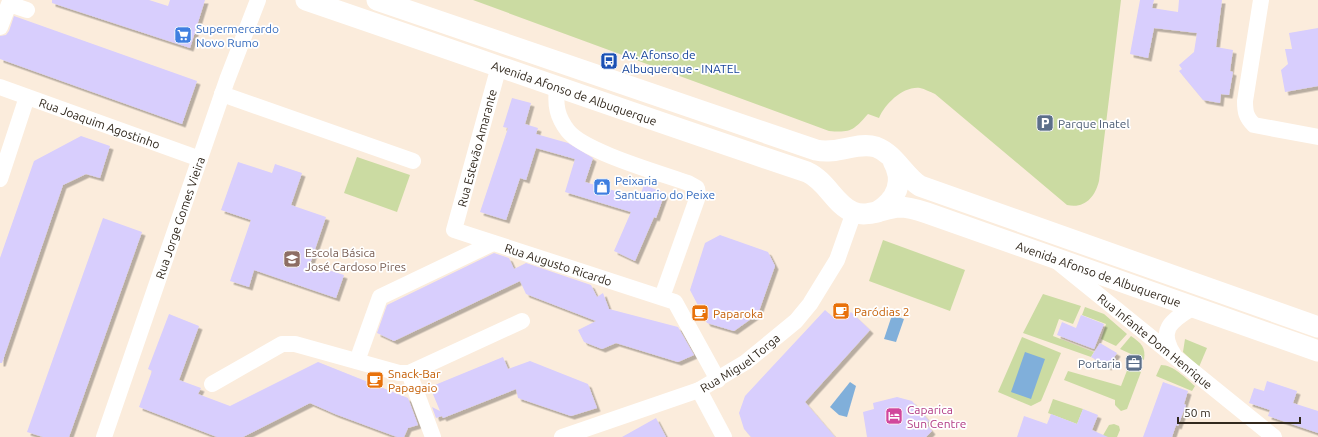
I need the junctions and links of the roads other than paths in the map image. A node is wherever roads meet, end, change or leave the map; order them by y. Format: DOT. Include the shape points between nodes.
graph roads {
  1 [pos="258,0"];
  2 [pos="306,0"];
  3 [pos="377,0"];
  4 [pos="1261,0"];
  5 [pos="27,10"];
  6 [pos="0,27"];
  7 [pos="499,66"];
  8 [pos="0,87"];
  9 [pos="557,88"];
  10 [pos="222,94"];
  11 [pos="27,97"];
  12 [pos="1318,137"];
  13 [pos="855,147"];
  14 [pos="200,159"];
  15 [pos="892,159"];
  16 [pos="413,161"];
  17 [pos="0,179"];
  18 [pos="836,197"];
  19 [pos="854,212"];
  20 [pos="877,212"];
  21 [pos="454,230"];
  22 [pos="493,243"];
  23 [pos="1055,259"];
  24 [pos="662,297"];
  25 [pos="1192,308"];
  26 [pos="522,321"];
  27 [pos="1318,327"];
  28 [pos="1318,351"];
  29 [pos="1176,358"];
  30 [pos="357,361"];
  31 [pos="409,372"];
  32 [pos="718,380"];
  33 [pos="212,384"];
  34 [pos="699,390"];
  35 [pos="104,437"];
  36 [pos="433,437"];
  37 [pos="562,437"];
  38 [pos="724,437"];
  39 [pos="1274,437"];
  1 -- 10 [label="street, Rua Jorge Gomes Vieira"];
  2 -- 7 [label="main road, Avenida Afonso de Albuquerque"];
  3 -- 13 [label="main road, Avenida Afonso de Albuquerque" via="806,147 833,152"];
  4 -- 12 [label="street" via="1245,112 1254,125"];
  5 -- 6 [label="street" via="8,4"];
  7 -- 9 [label="main road, Avenida Afonso de Albuquerque"];
  7 -- 21 [label="street, Rua Estevão Amarante"];
  8 -- 11 [label="street, Rua Joaquim Agostinho"];
  9 -- 18 [label="main road, Avenida Afonso de Albuquerque" via="807,172 822,181"];
  9 -- 24 [label="street" via="556,108 569,132 578,139 594,149 696,188 697,199"];
  10 -- 14 [label="street, Rua Jorge Gomes Vieira"];
  10 -- 16 [label="street"];
  11 -- 14 [label="street, Rua Joaquim Agostinho"];
  11 -- 17 [label="street"];
  13 -- 15 [label="main road, Avenida Afonso de Albuquerque" via="877,147"];
  13 -- 18 [label="main road" via="838,159 833,167 831,187"];
  14 -- 35 [label="street, Rua Jorge Gomes Vieira"];
  15 -- 20 [label="main road" via="899,177 898,188 891,202"];
  15 -- 27 [label="main road, Avenida Afonso de Albuquerque" via="912,180 934,192"];
  18 -- 19 [label="main road, Avenida Afonso de Albuquerque"];
  19 -- 20 [label="main road, Avenida Afonso de Albuquerque"];
  19 -- 32 [label="street, Rua Miguel Torga" via="837,260 805,310 779,336 740,367"];
  20 -- 23 [label="main road, Avenida Afonso de Albuquerque" via="902,207 915,210"];
  21 -- 22 [label="street, Rua Augusto Ricardo"];
  22 -- 24 [label="street, Rua Augusto Ricardo"];
  22 -- 30 [label="street" via="380,297"];
  23 -- 25 [label="main road, Avenida Afonso de Albuquerque"];
  23 -- 29 [label="street, Rua Infante Dom Henrique"];
  24 -- 32 [label="street, Rua Augusto Ricardo" via="675,302"];
  25 -- 28 [label="main road, Avenida Afonso de Albuquerque"];
  25 -- 29 [label="street" via="1178,316 1166,330 1167,345"];
  26 -- 31 [label="street"];
  29 -- 39 [label="street, Rua Infante Dom Henrique"];
  30 -- 31 [label="street" via="399,373"];
  30 -- 33 [label="street" via="295,344 282,344"];
  31 -- 36 [label="street"];
  32 -- 34 [label="street, Rua Miguel Torga"];
  34 -- 37 [label="street, Rua Miguel Torga"];
  34 -- 38 [label="street"];
}
